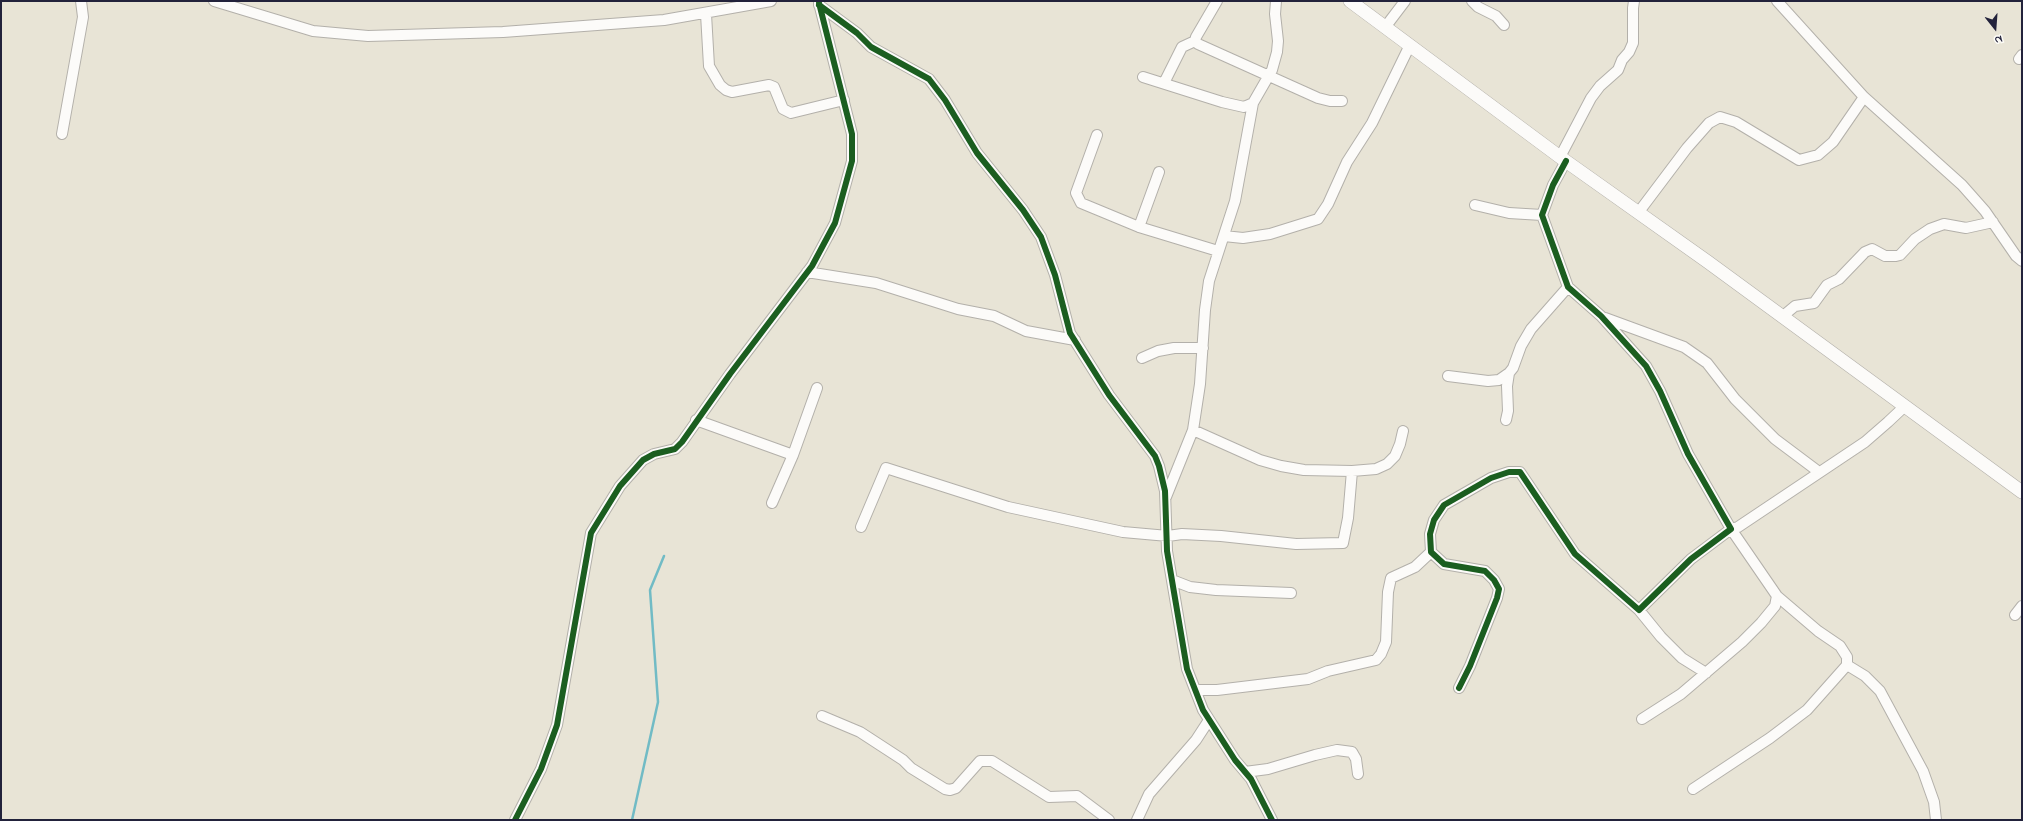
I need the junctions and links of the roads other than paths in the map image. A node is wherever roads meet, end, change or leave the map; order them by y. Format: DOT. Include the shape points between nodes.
graph roads {
  1 [pos="81,1"];
  2 [pos="214,1"];
  3 [pos="771,1"];
  4 [pos="1217,1"];
  5 [pos="1276,1"];
  6 [pos="1350,1"];
  7 [pos="1405,1"];
  8 [pos="1472,1"];
  9 [pos="1634,1"];
  10 [pos="1777,1"];
  11 [pos="819,3"];
  12 [pos="706,14"];
  13 [pos="1504,25"];
  14 [pos="1386,26"];
  15 [pos="1195,41"];
  16 [pos="1410,45"];
  17 [pos="1269,76"];
  18 [pos="1143,77"];
  19 [pos="1164,83"];
  20 [pos="1864,97"];
  21 [pos="844,100"];
  22 [pos="1342,101"];
  23 [pos="1253,103"];
  24 [pos="62,134"];
  25 [pos="1097,135"];
  26 [pos="1563,159"];
  27 [pos="1160,172"];
  28 [pos="1475,205"];
  29 [pos="1638,213"];
  30 [pos="1542,215"];
  31 [pos="1993,222"];
  32 [pos="1139,227"];
  33 [pos="1224,236"];
  34 [pos="1218,251"];
  35 [pos="2022,261"];
  36 [pos="807,272"];
  37 [pos="1568,287"];
  38 [pos="1601,316"];
  39 [pos="1783,316"];
  40 [pos="1075,340"];
  41 [pos="1203,348"];
  42 [pos="1142,358"];
  43 [pos="1509,373"];
  44 [pos="1448,376"];
  45 [pos="817,388"];
  46 [pos="1905,406"];
  47 [pos="696,420"];
  48 [pos="1506,420"];
  49 [pos="1193,430"];
  50 [pos="1403,431"];
  51 [pos="794,455"];
  52 [pos="1352,471"];
  53 [pos="1819,472"];
  54 [pos="2022,492"];
  55 [pos="1165,500"];
  56 [pos="772,503"];
  57 [pos="861,527"];
  58 [pos="1731,529"];
  59 [pos="1168,536"];
  60 [pos="1431,552"];
  61 [pos="1172,580"];
  62 [pos="1291,593"];
  63 [pos="1777,596"];
  64 [pos="2022,606"];
  65 [pos="1639,610"];
  66 [pos="2015,615"];
  67 [pos="1847,665"];
  68 [pos="1706,673"];
  69 [pos="1459,688"];
  70 [pos="1196,690"];
  71 [pos="822,716"];
  72 [pos="1642,719"];
  73 [pos="1208,720"];
  74 [pos="1245,772"];
  75 [pos="1358,774"];
  76 [pos="1693,789"];
  77 [pos="516,820"];
  78 [pos="1109,820"];
  79 [pos="1137,820"];
  80 [pos="1272,820"];
  81 [pos="1936,820"];
  1 -- 24 [label="street" via="83,17"];
  2 -- 12 [label="street" via="313,31 368,36 503,32 664,20"];
  3 -- 12 [label="street"];
  4 -- 15 [label="street"];
  5 -- 17 [label="street" via="1277,52"];
  6 -- 14 [label="main road"];
  7 -- 14 [label="street"];
  8 -- 13 [label="street" via="1496,16"];
  9 -- 26 [label="street" via="1633,43 1629,52 1618,70 1591,98"];
  10 -- 20 [label="street"];
  11 -- 21 [label="street"];
  11 -- 40 [label="street" via="871,47 929,79 945,100 976,153 1023,210 1041,237 1055,275 1065,318"];
  12 -- 21 [label="street" via="710,66 720,85 726,90 732,92 769,85 774,87 783,109 791,113"];
  14 -- 16 [label="main road"];
  15 -- 17 [label="street"];
  15 -- 19 [label="street" via="1182,47"];
  16 -- 26 [label="main road"];
  16 -- 33 [label="street" via="1372,123 1347,162 1328,204 1318,218 1270,234 1243,238"];
  17 -- 22 [label="street" via="1318,98"];
  17 -- 23 [label="street"];
  18 -- 19 [label="street"];
  19 -- 23 [label="street" via="1244,107"];
  20 -- 29 [label="street" via="1833,142 1818,155 1798,160 1736,122 1720,117 1709,123 1687,148"];
  20 -- 31 [label="street" via="1962,185"];
  21 -- 36 [label="street" via="852,134 852,161 835,223"];
  23 -- 33 [label="street" via="1235,201"];
  25 -- 32 [label="street" via="1076,193 1077,198 1081,203"];
  26 -- 29 [label="main road"];
  26 -- 30 [label="street"];
  27 -- 32 [label="street"];
  28 -- 30 [label="street" via="1509,213"];
  29 -- 39 [label="main road"];
  30 -- 37 [label="street"];
  31 -- 35 [label="street"];
  31 -- 39 [label="street" via="1966,228 1944,224 1930,229 1896,256 1885,256 1872,249 1865,252 1839,278 1827,285 1814,303 1795,306"];
  32 -- 34 [label="street"];
  33 -- 34 [label="street"];
  34 -- 41 [label="street" via="1209,280"];
  36 -- 40 [label="street" via="876,283 958,309 994,316 1026,331"];
  36 -- 47 [label="street"];
  37 -- 38 [label="street"];
  37 -- 43 [label="street" via="1531,329"];
  38 -- 53 [label="street" via="1684,347 1707,363 1735,399 1775,439"];
  38 -- 58 [label="street" via="1646,366 1688,454"];
  39 -- 46 [label="main road"];
  40 -- 55 [label="street" via="1109,395 1155,456"];
  41 -- 42 [label="street" via="1174,348"];
  41 -- 49 [label="street"];
  43 -- 44 [label="street" via="1499,380 1488,381"];
  43 -- 48 [label="street"];
  45 -- 51 [label="street"];
  46 -- 53 [label="street" via="1865,442"];
  46 -- 54 [label="main road"];
  47 -- 51 [label="street"];
  47 -- 77 [label="street" via="675,449 654,454 643,460 620,486 591,533 557,725"];
  49 -- 52 [label="street" via="1260,460 1281,466 1304,470"];
  49 -- 55 [label="street"];
  50 -- 52 [label="street" via="1395,456 1387,464 1376,469"];
  51 -- 56 [label="street"];
  52 -- 59 [label="street" via="1343,543 1296,544 1182,534"];
  53 -- 58 [label="street" via="1738,527"];
  55 -- 59 [label="street"];
  57 -- 59 [label="street" via="886,468 1008,507 1123,532"];
  58 -- 63 [label="street"];
  58 -- 65 [label="street" via="1691,559"];
  59 -- 61 [label="street" via="1167,551"];
  60 -- 65 [label="street" via="1430,534 1434,520 1444,505 1491,478 1509,472 1520,472 1575,554"];
  60 -- 69 [label="street" via="1444,564 1485,571 1499,589"];
  60 -- 70 [label="street" via="1415,567 1391,578 1386,642 1376,660 1328,671 1308,679 1217,690"];
  61 -- 62 [label="street" via="1190,587 1216,590"];
  61 -- 70 [label="street" via="1182,647 1187,669"];
  63 -- 67 [label="street" via="1840,646 1847,657"];
  63 -- 68 [label="street" via="1775,606 1761,623"];
  64 -- 66 [label="street"];
  65 -- 68 [label="street" via="1660,637 1682,658"];
  67 -- 76 [label="street" via="1807,710"];
  67 -- 81 [label="street" via="1865,676 1880,691 1923,771 1934,802"];
  68 -- 72 [label="street" via="1681,694"];
  70 -- 73 [label="street"];
  71 -- 78 [label="street" via="860,732 945,789 956,788 980,761 992,761 1049,797 1077,796"];
  73 -- 74 [label="street"];
  73 -- 79 [label="street" via="1196,740 1149,794"];
  74 -- 75 [label="street" via="1268,769 1337,750 1352,752"];
  74 -- 80 [label="street"];
}
